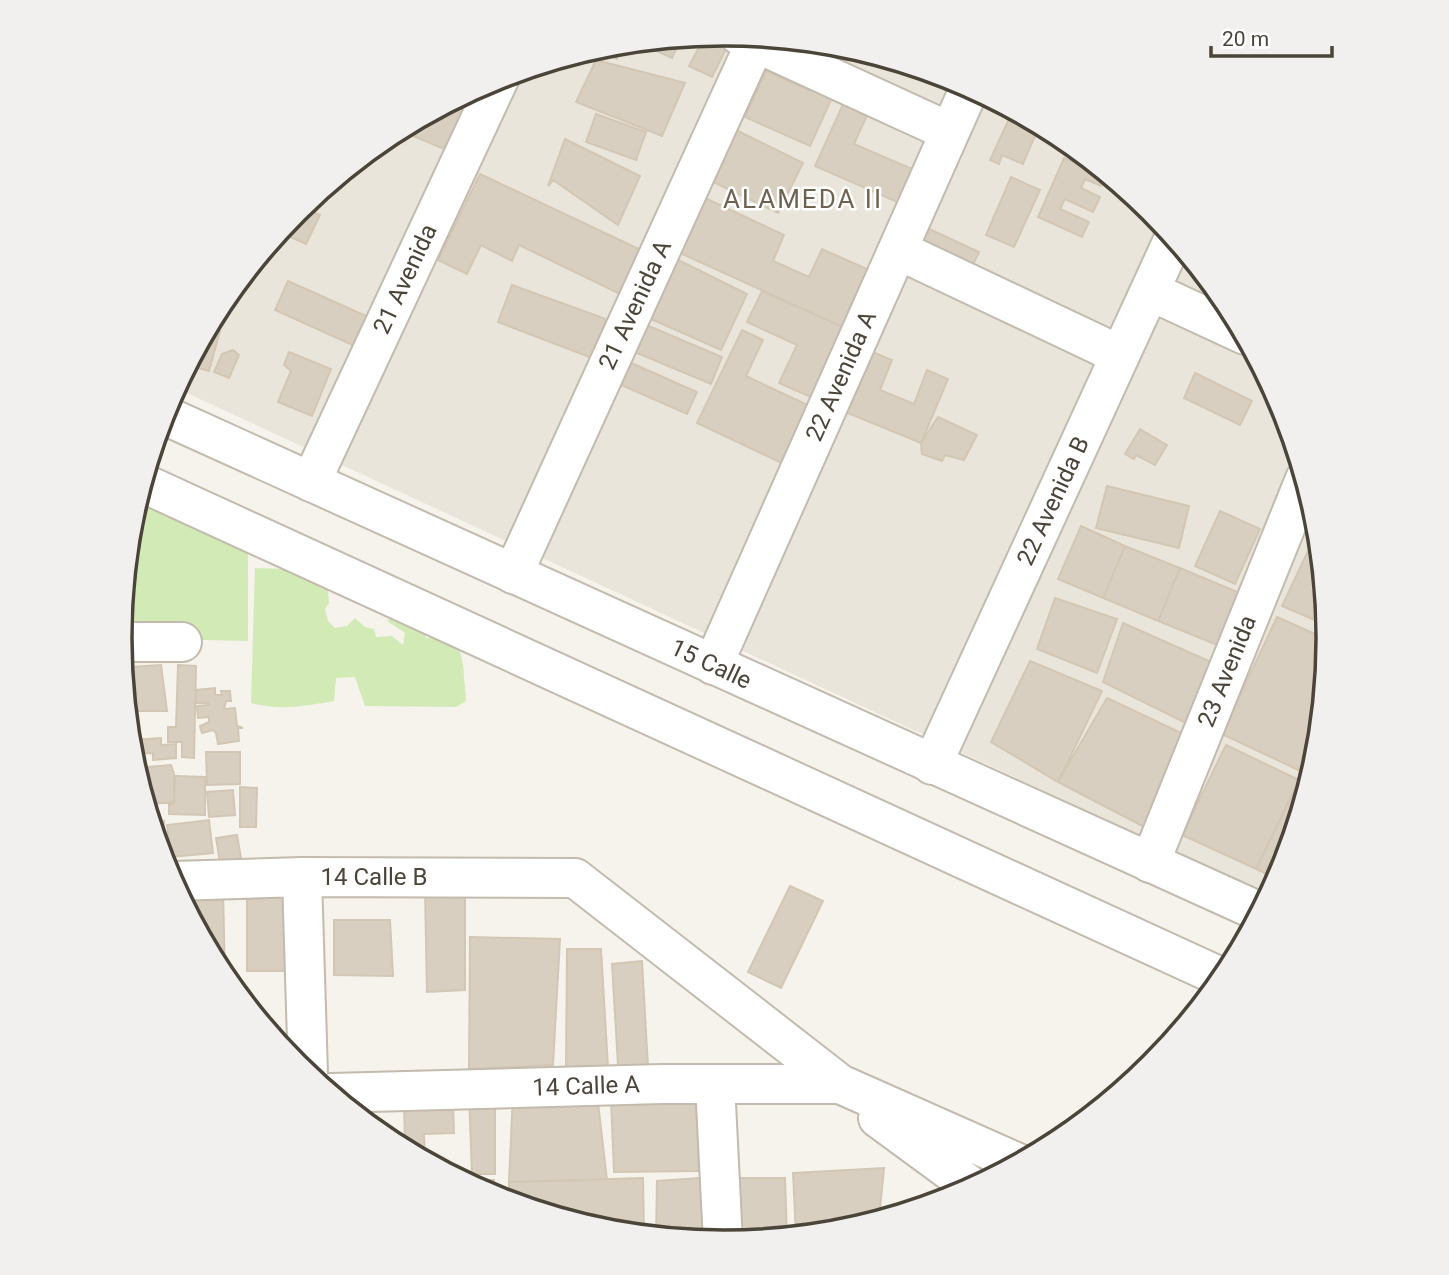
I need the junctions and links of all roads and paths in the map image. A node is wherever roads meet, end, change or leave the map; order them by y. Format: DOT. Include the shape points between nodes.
graph roads {
  1 [pos="747,47"];
  2 [pos="772,48"];
  3 [pos="492,94"];
  4 [pos="965,98"];
  5 [pos="950,132"];
  6 [pos="1170,247"];
  7 [pos="898,250"];
  8 [pos="1150,290"];
  9 [pos="1228,327"];
  10 [pos="1120,355"];
  11 [pos="175,420"];
  12 [pos="311,482"];
  13 [pos="152,487"];
  14 [pos="1299,495"];
  15 [pos="513,574"];
  16 [pos="132,642"];
  17 [pos="182,642"];
  18 [pos="713,665"];
  19 [pos="932,765"];
  20 [pos="1150,863"];
  21 [pos="302,877"];
  22 [pos="575,878"];
  23 [pos="186,881"];
  24 [pos="1250,908"];
  25 [pos="1212,973"];
  26 [pos="307,1057"];
  27 [pos="715,1084"];
  28 [pos="840,1084"];
  29 [pos="346,1093"];
  30 [pos="1006,1158"];
  31 [pos="961,1179"];
  32 [pos="722,1230"];
  1 -- 15 [label="street, 21 Avenida A"];
  2 -- 5 [label="street"];
  3 -- 12 [label="street, 21 Avenida"];
  4 -- 5 [label="street, 22 Avenida A"];
  5 -- 7 [label="street, 22 Avenida A"];
  6 -- 8 [label="street, 22 Avenida B"];
  7 -- 10 [label="street"];
  7 -- 18 [label="street, 22 Avenida A"];
  8 -- 9 [label="street"];
  8 -- 10 [label="street, 22 Avenida B"];
  10 -- 19 [label="street, 22 Avenida B"];
  11 -- 12 [label="street, 15 Calle"];
  12 -- 15 [label="street, 15 Calle"];
  13 -- 25 [label="street"];
  14 -- 20 [label="street, 23 Avenida"];
  15 -- 18 [label="street, 15 Calle"];
  16 -- 17 [label="street"];
  18 -- 19 [label="street, 15 Calle"];
  19 -- 20 [label="street, 15 Calle"];
  20 -- 24 [label="street, 15 Calle"];
  21 -- 22 [label="street, 14 Calle B"];
  21 -- 23 [label="street, 14 Calle B"];
  21 -- 26 [label="street"];
  22 -- 28 [label="street, 14 Calle A"];
  27 -- 28 [label="street, 14 Calle A"];
  27 -- 29 [label="street, 14 Calle A"];
  27 -- 32 [label="street"];
  28 -- 30 [label="street, 14 Calle A"];
  28 -- 31 [label="street"];
}
